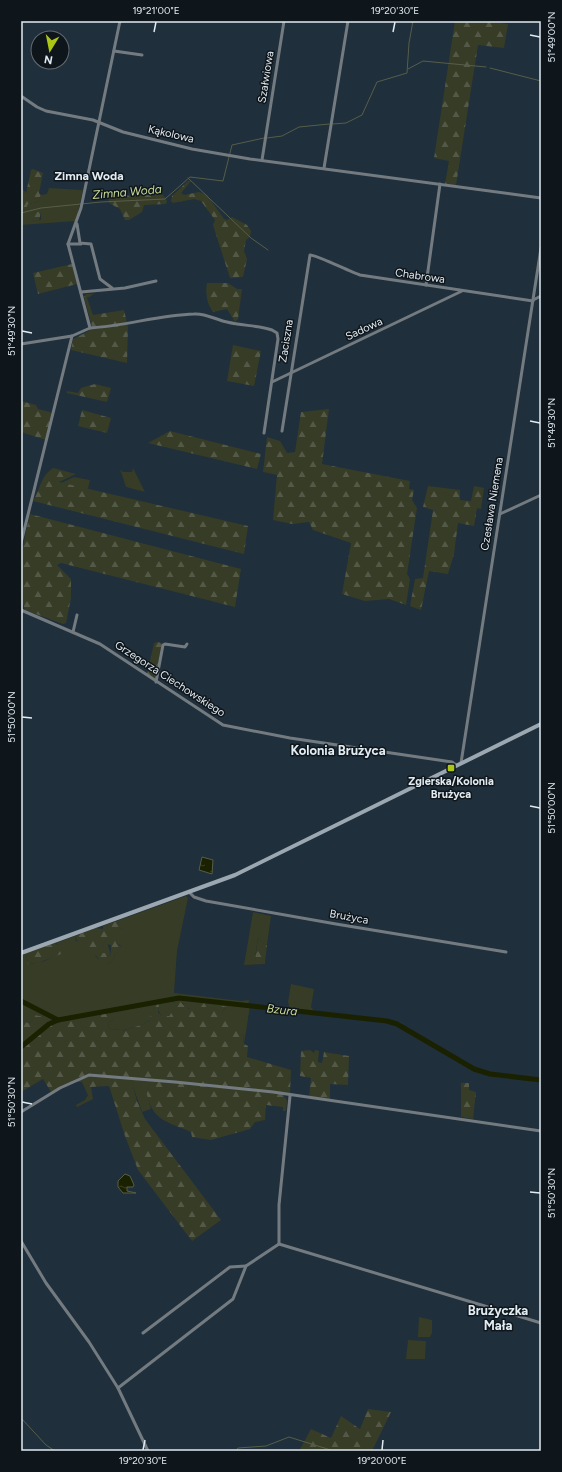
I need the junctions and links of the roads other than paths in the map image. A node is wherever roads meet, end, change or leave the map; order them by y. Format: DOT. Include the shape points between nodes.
graph roads {
  1 [pos="120,21"];
  2 [pos="284,21"];
  3 [pos="348,21"];
  4 [pos="114,51"];
  5 [pos="142,55"];
  6 [pos="21,96"];
  7 [pos="100,122"];
  8 [pos="262,160"];
  9 [pos="324,168"];
  10 [pos="440,184"];
  11 [pos="541,198"];
  12 [pos="77,221"];
  13 [pos="68,244"];
  14 [pos="81,244"];
  15 [pos="541,248"];
  16 [pos="310,255"];
  17 [pos="156,281"];
  18 [pos="426,285"];
  19 [pos="112,288"];
  20 [pos="462,291"];
  21 [pos="81,292"];
  22 [pos="541,296"];
  23 [pos="533,300"];
  24 [pos="90,328"];
  25 [pos="72,336"];
  26 [pos="21,344"];
  27 [pos="290,373"];
  28 [pos="272,382"];
  29 [pos="282,431"];
  30 [pos="264,433"];
  31 [pos="541,495"];
  32 [pos="500,514"];
  33 [pos="21,543"];
  34 [pos="21,610"];
  35 [pos="77,615"];
  36 [pos="74,632"];
  37 [pos="188,644"];
  38 [pos="156,682"];
  39 [pos="541,724"];
  40 [pos="459,764"];
  41 [pos="190,893"];
  42 [pos="506,952"];
  43 [pos="21,953"];
  44 [pos="290,1096"];
  45 [pos="21,1112"];
  46 [pos="541,1131"];
  47 [pos="21,1241"];
  48 [pos="279,1244"];
  49 [pos="246,1266"];
  50 [pos="541,1323"];
  51 [pos="143,1333"];
  52 [pos="118,1388"];
  53 [pos="148,1451"];
  1 -- 4 [label="street"];
  2 -- 8 [label="street, Szałwiowa"];
  3 -- 9 [label="street"];
  4 -- 5 [label="street"];
  4 -- 7 [label="street"];
  6 -- 7 [label="street, Kąkolowa" via="46,111"];
  7 -- 8 [label="street, Kąkolowa" via="111,128 152,139 230,156"];
  7 -- 12 [label="street"];
  8 -- 9 [label="street, Kąkolowa"];
  9 -- 10 [label="street, Kąkolowa"];
  10 -- 11 [label="street, Kąkolowa"];
  10 -- 18 [label="street"];
  12 -- 13 [label="street"];
  12 -- 14 [label="street"];
  13 -- 14 [label="street"];
  13 -- 21 [label="street"];
  14 -- 19 [label="street" via="91,244 100,279"];
  15 -- 23 [label="street, Czesława Niemena"];
  16 -- 18 [label="street, Chabrowa" via="360,275"];
  16 -- 27 [label="street, Zaciszna"];
  17 -- 19 [label="street"];
  18 -- 20 [label="street, Chabrowa"];
  19 -- 21 [label="street"];
  20 -- 23 [label="street, Chabrowa"];
  20 -- 27 [label="street, Sadowa"];
  21 -- 24 [label="street"];
  22 -- 23 [label="street"];
  23 -- 32 [label="street, Czesława Niemena"];
  24 -- 25 [label="street"];
  24 -- 28 [label="street" via="194,314 268,329 278,336"];
  25 -- 26 [label="street"];
  25 -- 33 [label="street"];
  27 -- 28 [label="street, Sadowa"];
  27 -- 29 [label="street, Zaciszna"];
  28 -- 30 [label="street"];
  31 -- 32 [label="street"];
  32 -- 40 [label="street, Czesława Niemena"];
  34 -- 36 [label="street, Grzegorza Ciechowskiego"];
  35 -- 36 [label="street"];
  36 -- 38 [label="street, Grzegorza Ciechowskiego" via="100,644"];
  37 -- 38 [label="street" via="185,647 163,645"];
  38 -- 40 [label="street, Grzegorza Ciechowskiego" via="216,722 231,728"];
  39 -- 40 [label="main road"];
  40 -- 41 [label="main road" via="235,875"];
  41 -- 42 [label="street, Brużyca" via="206,901"];
  41 -- 43 [label="main road"];
  44 -- 45 [label="street" via="175,1082 88,1076 56,1090"];
  44 -- 46 [label="street"];
  44 -- 48 [label="street" via="279,1205"];
  47 -- 52 [label="street" via="46,1283 89,1342"];
  48 -- 49 [label="street"];
  48 -- 50 [label="street"];
  49 -- 51 [label="street" via="230,1266"];
  49 -- 52 [label="street" via="233,1299"];
  52 -- 53 [label="street"];
}
